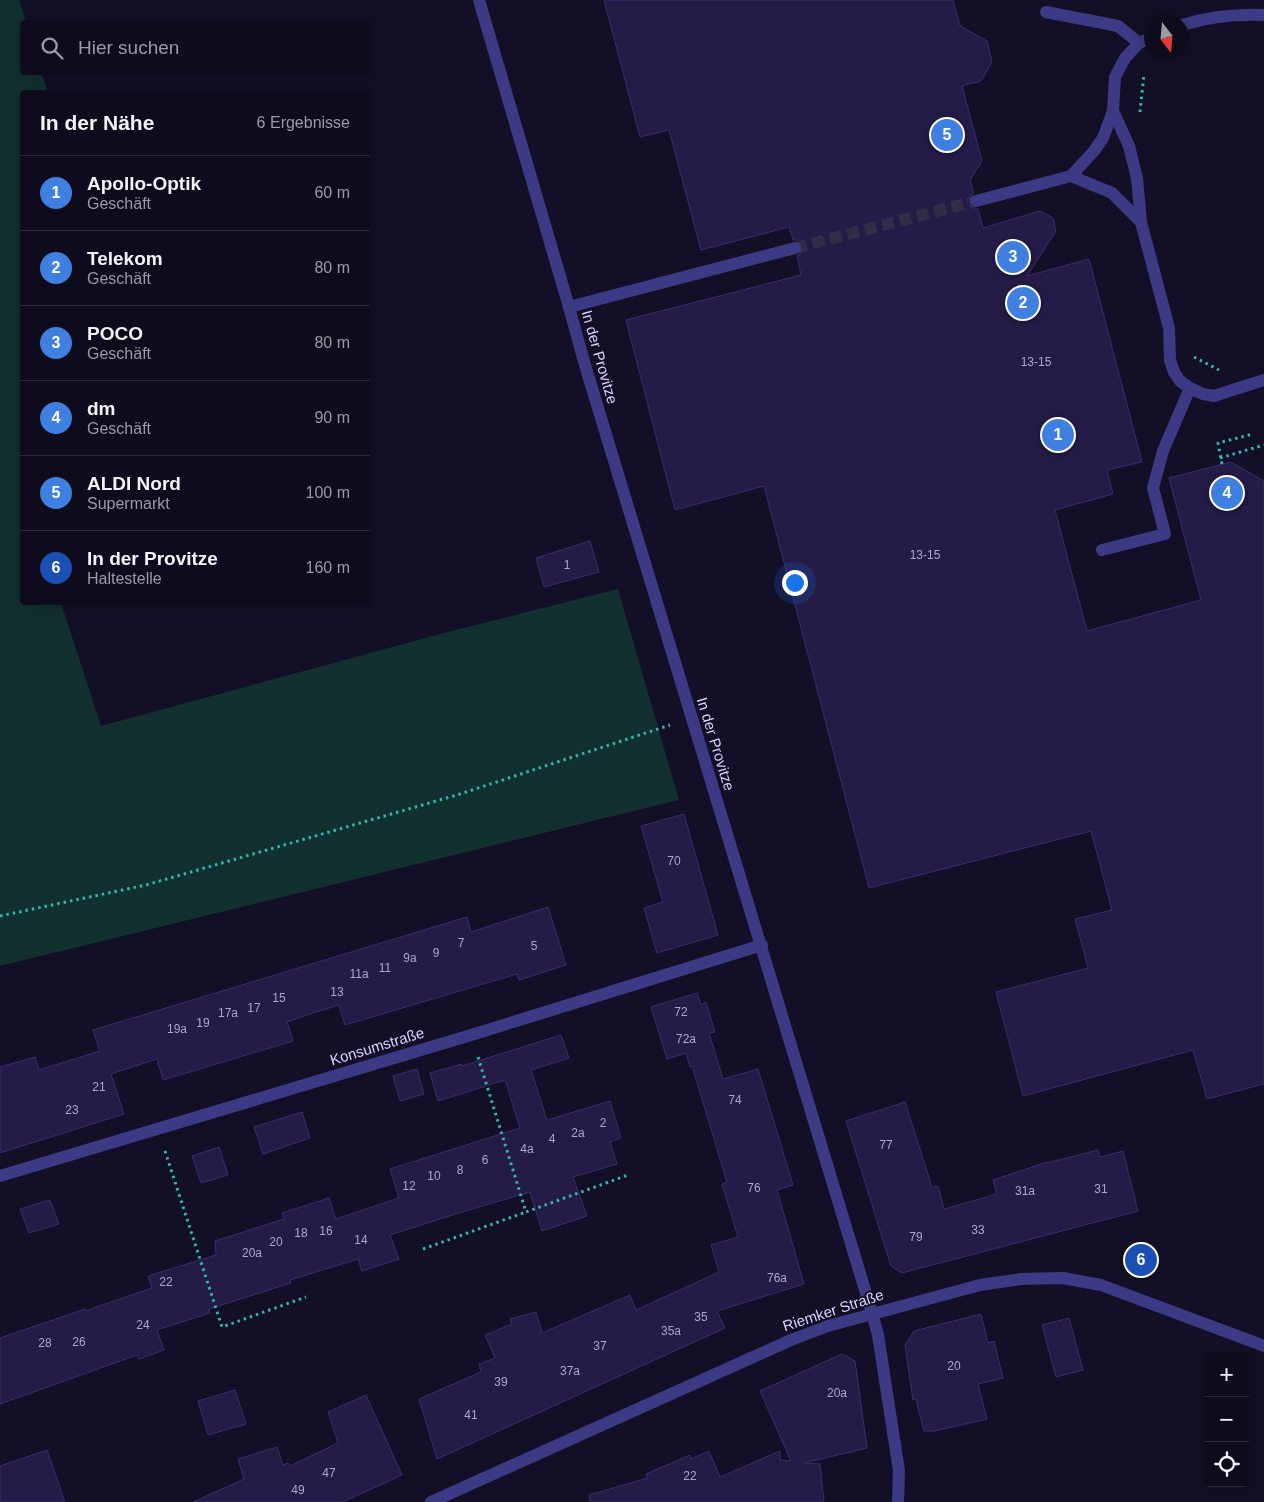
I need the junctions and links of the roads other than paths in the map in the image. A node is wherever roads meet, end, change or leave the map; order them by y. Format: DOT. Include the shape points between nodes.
graph roads {
  1 [pos="479,0"];
  2 [pos="1046,12"];
  3 [pos="1264,15"];
  4 [pos="1189,23"];
  5 [pos="1144,41"];
  6 [pos="1140,43"];
  7 [pos="1114,111"];
  8 [pos="1071,176"];
  9 [pos="976,201"];
  10 [pos="1141,222"];
  11 [pos="795,248"];
  12 [pos="569,307"];
  13 [pos="1264,380"];
  14 [pos="1190,388"];
  15 [pos="1102,550"];
  16 [pos="762,945"];
  17 [pos="0,1176"];
  18 [pos="872,1314"];
  19 [pos="1264,1346"];
  20 [pos="431,1502"];
  21 [pos="898,1502"];
  1 -- 12 [label="street, In der Provitze"];
  2 -- 6 [label="street" via="1118,26"];
  3 -- 4 [label="street" via="1201,19"];
  5 -- 6 [label="street"];
  6 -- 7 [label="street" via="1125,58 1115,77"];
  7 -- 8 [label="street" via="1103,138"];
  7 -- 10 [label="street" via="1129,146 1137,178"];
  8 -- 9 [label="street"];
  8 -- 10 [label="street" via="1112,193"];
  10 -- 14 [label="street" via="1169,328 1170,360 1180,381"];
  11 -- 12 [label="street"];
  12 -- 16 [label="street, In der Provitze"];
  13 -- 14 [label="street" via="1214,396"];
  14 -- 15 [label="street" via="1163,450 1153,488 1164,534"];
  16 -- 17 [label="street, Konsumstraße"];
  16 -- 18 [label="street, In der Provitze"];
  18 -- 19 [label="street, Riemker Straße" via="980,1285 1062,1278 1101,1285"];
  18 -- 20 [label="street, Riemker Straße" via="790,1340"];
  18 -- 21 [label="street, In der Provitze" via="899,1471"];
}
